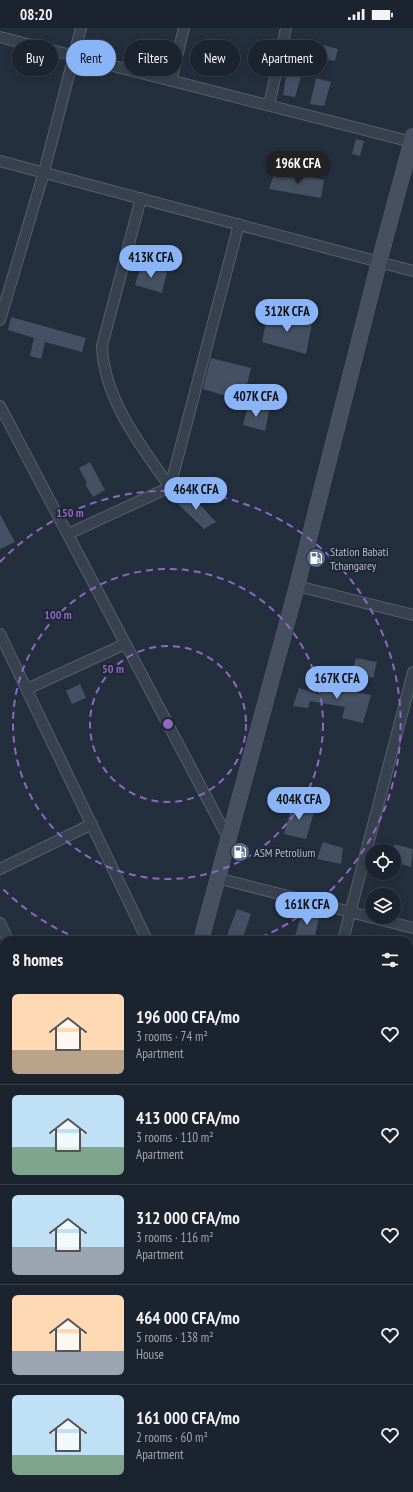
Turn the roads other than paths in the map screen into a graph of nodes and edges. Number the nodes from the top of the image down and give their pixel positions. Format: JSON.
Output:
{"nodes":[{"id":1,"x":81,"y":28,"type":"edge"},
{"id":2,"x":184,"y":28,"type":"edge"},
{"id":3,"x":286,"y":28,"type":"edge"},
{"id":4,"x":0,"y":37,"type":"edge"},
{"id":5,"x":78,"y":40,"type":"edge"},
{"id":6,"x":66,"y":54,"type":"edge"},
{"id":7,"x":116,"y":67,"type":"edge"},
{"id":8,"x":69,"y":76,"type":"edge"},
{"id":9,"x":171,"y":81,"type":"junction"},
{"id":10,"x":269,"y":105,"type":"junction"},
{"id":11,"x":412,"y":139,"type":"edge"},
{"id":12,"x":0,"y":161,"type":"edge"},
{"id":13,"x":44,"y":172,"type":"junction"},
{"id":14,"x":141,"y":198,"type":"junction"},
{"id":15,"x":239,"y":224,"type":"junction"},
{"id":16,"x":379,"y":262,"type":"junction"},
{"id":17,"x":413,"y":271,"type":"edge"},
{"id":18,"x":0,"y":320,"type":"edge"},
{"id":19,"x":0,"y":406,"type":"edge"},
{"id":20,"x":3,"y":419,"type":"edge"},
{"id":21,"x":170,"y":487,"type":"junction"},
{"id":22,"x":68,"y":534,"type":"junction"},
{"id":23,"x":297,"y":586,"type":"junction"},
{"id":24,"x":413,"y":615,"type":"edge"},
{"id":25,"x":0,"y":634,"type":"edge"},
{"id":26,"x":125,"y":644,"type":"junction"},
{"id":27,"x":413,"y":672,"type":"edge"},
{"id":28,"x":26,"y":689,"type":"junction"},
{"id":29,"x":92,"y":824,"type":"junction"},
{"id":30,"x":228,"y":838,"type":"junction"},
{"id":31,"x":0,"y":869,"type":"edge"},
{"id":32,"x":217,"y":878,"type":"junction"},
{"id":33,"x":350,"y":912,"type":"junction"},
{"id":34,"x":0,"y":923,"type":"edge"},
{"id":35,"x":413,"y":928,"type":"edge"},
{"id":36,"x":6,"y":936,"type":"edge"},
{"id":37,"x":145,"y":936,"type":"edge"},
{"id":38,"x":201,"y":936,"type":"edge"},
{"id":39,"x":344,"y":936,"type":"edge"}],
"edges":[{"from":1,"to":5,"type":"street"},
{"from":2,"to":9,"type":"street"},
{"from":3,"to":10,"type":"street"},
{"from":4,"to":6,"type":"street"},
{"from":7,"to":9,"type":"street"},
{"from":8,"to":13,"type":"street"},
{"from":9,"to":10,"type":"street"},
{"from":10,"to":11,"type":"street"},
{"from":11,"to":16,"type":"main road"},
{"from":12,"to":13,"type":"street"},
{"from":13,"to":14,"type":"street"},
{"from":13,"to":18,"type":"street"},
{"from":14,"to":15,"type":"street"},
{"from":14,"to":21,"type":"street"},
{"from":15,"to":16,"type":"street"},
{"from":15,"to":21,"type":"street"},
{"from":16,"to":17,"type":"street"},
{"from":16,"to":23,"type":"main road"},
{"from":19,"to":20,"type":"street"},
{"from":20,"to":22,"type":"street"},
{"from":21,"to":22,"type":"street"},
{"from":22,"to":26,"type":"street"},
{"from":23,"to":24,"type":"street"},
{"from":23,"to":30,"type":"main road"},
{"from":25,"to":28,"type":"street"},
{"from":26,"to":28,"type":"street"},
{"from":26,"to":30,"type":"street"},
{"from":27,"to":33,"type":"street"},
{"from":28,"to":29,"type":"street"},
{"from":29,"to":31,"type":"street"},
{"from":29,"to":37,"type":"street"},
{"from":30,"to":32,"type":"main road"},
{"from":32,"to":33,"type":"street"},
{"from":32,"to":38,"type":"main road"},
{"from":33,"to":35,"type":"street"},
{"from":33,"to":39,"type":"street"},
{"from":34,"to":36,"type":"street"}]}
